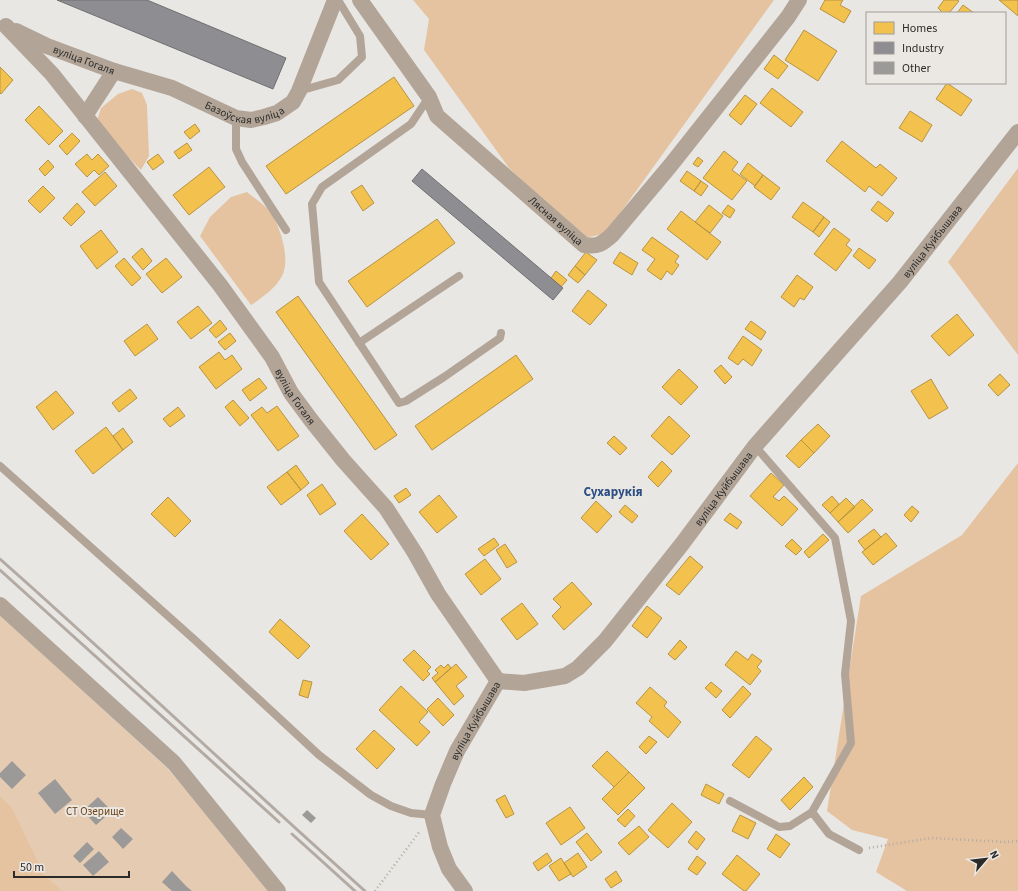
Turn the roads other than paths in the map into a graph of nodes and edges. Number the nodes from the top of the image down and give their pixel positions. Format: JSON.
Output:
{"nodes":[{"id":1,"x":335,"y":0,"type":"edge"},
{"id":2,"x":338,"y":0,"type":"edge"},
{"id":3,"x":360,"y":0,"type":"edge"},
{"id":4,"x":799,"y":0,"type":"edge"},
{"id":5,"x":3,"y":25,"type":"edge"},
{"id":6,"x":114,"y":70,"type":"junction"},
{"id":7,"x":299,"y":91,"type":"junction"},
{"id":8,"x":429,"y":97,"type":"junction"},
{"id":9,"x":85,"y":116,"type":"junction"},
{"id":10,"x":236,"y":118,"type":"junction"},
{"id":11,"x":1018,"y":132,"type":"edge"},
{"id":12,"x":286,"y":230,"type":"dead end"},
{"id":13,"x":459,"y":276,"type":"dead end"},
{"id":14,"x":501,"y":333,"type":"dead end"},
{"id":15,"x":359,"y":343,"type":"junction"},
{"id":16,"x":755,"y":446,"type":"junction"},
{"id":17,"x":0,"y":466,"type":"edge"},
{"id":18,"x":0,"y":605,"type":"edge"},
{"id":19,"x":498,"y":681,"type":"junction"},
{"id":20,"x":730,"y":801,"type":"dead end"},
{"id":21,"x":812,"y":812,"type":"junction"},
{"id":22,"x":432,"y":815,"type":"junction"},
{"id":23,"x":859,"y":850,"type":"road end"},
{"id":24,"x":278,"y":891,"type":"edge"},
{"id":25,"x":466,"y":891,"type":"edge"}],
"edges":[{"from":1,"to":7,"type":"street","name":"Базоўская вуліца"},
{"from":2,"to":7,"type":"lane"},
{"from":3,"to":8,"type":"street","name":"Лясная вуліца"},
{"from":4,"to":8,"type":"street","name":"Лясная вуліца"},
{"from":5,"to":6,"type":"street","name":"вуліца Гогаля"},
{"from":5,"to":9,"type":"street","name":"вуліца Гогаля"},
{"from":6,"to":9,"type":"street","name":"вуліца Гогаля"},
{"from":6,"to":10,"type":"street","name":"Базоўская вуліца"},
{"from":7,"to":10,"type":"street","name":"Базоўская вуліца"},
{"from":8,"to":15,"type":"lane"},
{"from":9,"to":19,"type":"street","name":"вуліца Гогаля"},
{"from":10,"to":12,"type":"lane"},
{"from":11,"to":16,"type":"street","name":"вуліца Куйбышава"},
{"from":13,"to":15,"type":"lane"},
{"from":14,"to":15,"type":"lane"},
{"from":16,"to":19,"type":"street","name":"вуліца Куйбышава"},
{"from":16,"to":21,"type":"lane"},
{"from":17,"to":22,"type":"lane"},
{"from":18,"to":24,"type":"street"},
{"from":19,"to":22,"type":"street","name":"вуліца Куйбышава"},
{"from":20,"to":21,"type":"lane"},
{"from":21,"to":23,"type":"lane"},
{"from":22,"to":25,"type":"street"}]}
